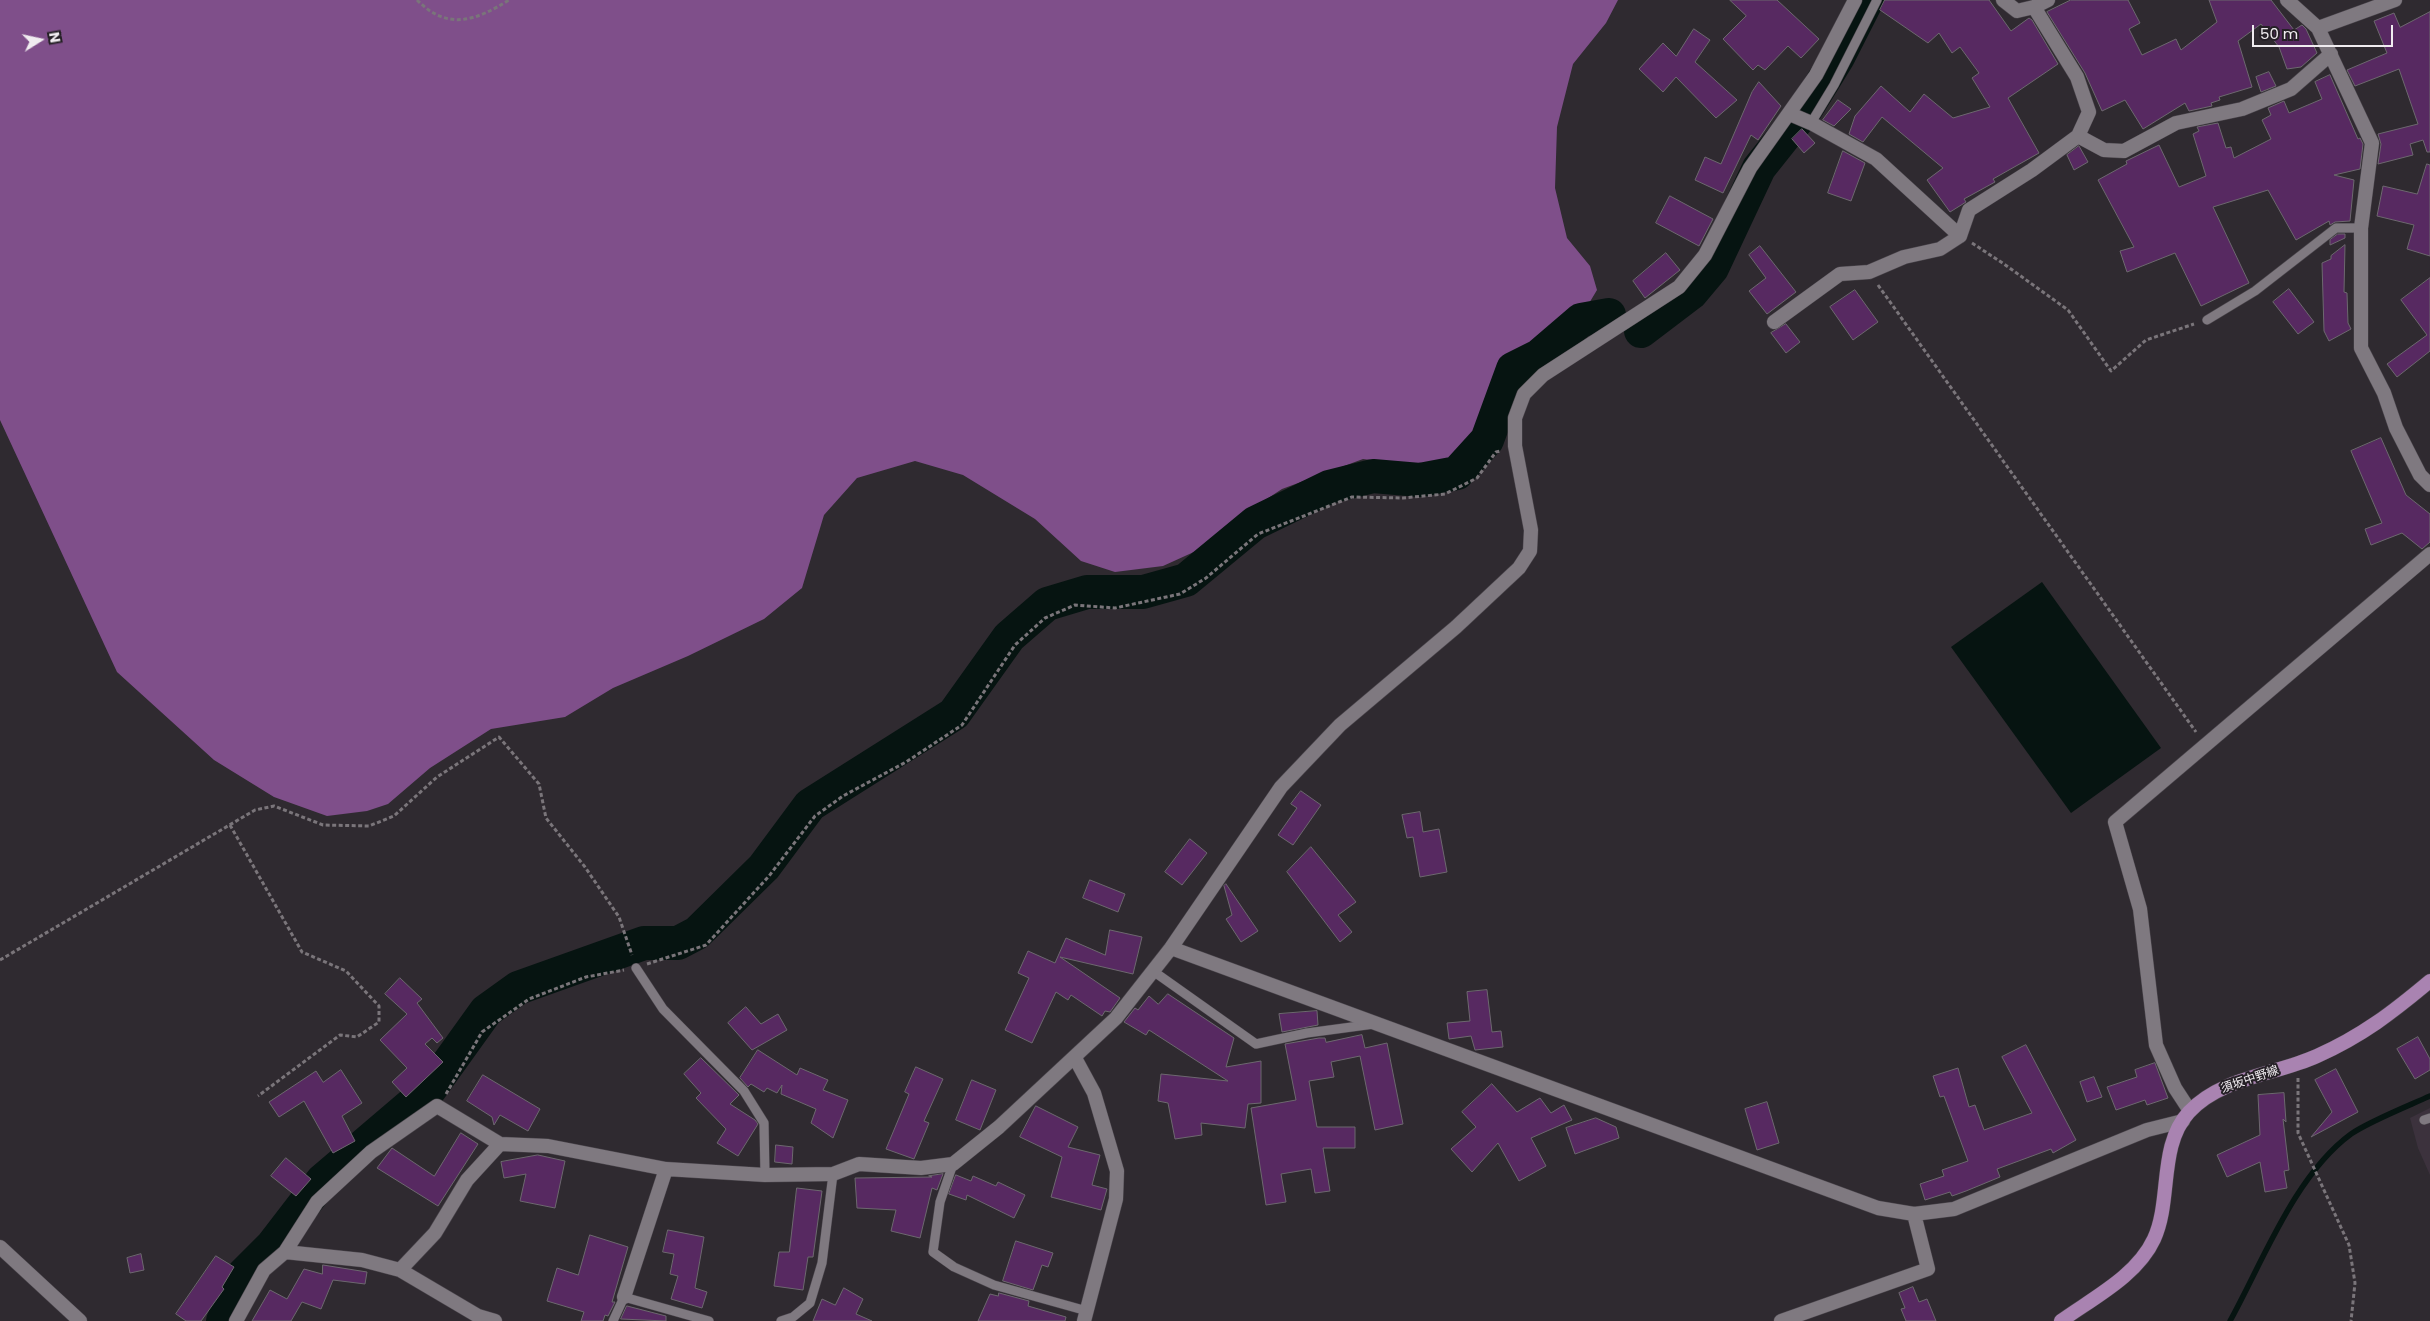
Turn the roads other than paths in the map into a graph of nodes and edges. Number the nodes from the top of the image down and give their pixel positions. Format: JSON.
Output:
{"nodes":[{"id":1,"x":1855,"y":0,"type":"edge"},
{"id":2,"x":1878,"y":0,"type":"edge"},
{"id":3,"x":2003,"y":0,"type":"edge"},
{"id":4,"x":2048,"y":0,"type":"edge"},
{"id":5,"x":2287,"y":0,"type":"edge"},
{"id":6,"x":2395,"y":0,"type":"edge"},
{"id":7,"x":2034,"y":7,"type":"junction"},
{"id":8,"x":2318,"y":28,"type":"junction"},
{"id":9,"x":2331,"y":54,"type":"junction"},
{"id":10,"x":1790,"y":114,"type":"junction"},
{"id":11,"x":1811,"y":123,"type":"junction"},
{"id":12,"x":2078,"y":136,"type":"junction"},
{"id":13,"x":2361,"y":228,"type":"junction"},
{"id":14,"x":1960,"y":236,"type":"junction"},
{"id":15,"x":2207,"y":320,"type":"road end"},
{"id":16,"x":1774,"y":322,"type":"dead end"},
{"id":17,"x":2430,"y":485,"type":"edge"},
{"id":18,"x":2430,"y":554,"type":"edge"},
{"id":19,"x":1171,"y":948,"type":"junction"},
{"id":20,"x":636,"y":968,"type":"road end"},
{"id":21,"x":1153,"y":971,"type":"junction"},
{"id":22,"x":2430,"y":981,"type":"edge"},
{"id":23,"x":1377,"y":1024,"type":"junction"},
{"id":24,"x":1075,"y":1058,"type":"junction"},
{"id":25,"x":2186,"y":1116,"type":"junction"},
{"id":26,"x":500,"y":1144,"type":"junction"},
{"id":27,"x":953,"y":1164,"type":"junction"},
{"id":28,"x":666,"y":1169,"type":"junction"},
{"id":29,"x":833,"y":1174,"type":"junction"},
{"id":30,"x":765,"y":1175,"type":"junction"},
{"id":31,"x":1914,"y":1214,"type":"junction"},
{"id":32,"x":0,"y":1247,"type":"edge"},
{"id":33,"x":285,"y":1252,"type":"junction"},
{"id":34,"x":400,"y":1270,"type":"junction"},
{"id":35,"x":624,"y":1297,"type":"junction"},
{"id":36,"x":1086,"y":1316,"type":"edge"},
{"id":37,"x":80,"y":1321,"type":"edge"},
{"id":38,"x":236,"y":1321,"type":"edge"},
{"id":39,"x":495,"y":1321,"type":"edge"},
{"id":40,"x":613,"y":1321,"type":"edge"},
{"id":41,"x":709,"y":1321,"type":"edge"},
{"id":42,"x":781,"y":1321,"type":"edge"},
{"id":43,"x":1781,"y":1321,"type":"edge"},
{"id":44,"x":2061,"y":1321,"type":"edge"}],
"edges":[{"from":1,"to":10,"type":"street"},
{"from":2,"to":11,"type":"lane"},
{"from":3,"to":7,"type":"street"},
{"from":4,"to":7,"type":"street"},
{"from":5,"to":8,"type":"street"},
{"from":6,"to":8,"type":"street"},
{"from":7,"to":12,"type":"street"},
{"from":8,"to":9,"type":"street"},
{"from":9,"to":12,"type":"street"},
{"from":9,"to":13,"type":"street"},
{"from":10,"to":11,"type":"street"},
{"from":10,"to":19,"type":"street"},
{"from":11,"to":14,"type":"street"},
{"from":12,"to":14,"type":"street"},
{"from":13,"to":15,"type":"lane"},
{"from":13,"to":17,"type":"street"},
{"from":14,"to":16,"type":"street"},
{"from":18,"to":25,"type":"street"},
{"from":19,"to":21,"type":"street"},
{"from":19,"to":23,"type":"street"},
{"from":20,"to":30,"type":"lane"},
{"from":21,"to":23,"type":"lane"},
{"from":21,"to":24,"type":"street"},
{"from":22,"to":25,"type":"main road","name":"須坂中野線"},
{"from":23,"to":31,"type":"street"},
{"from":24,"to":27,"type":"street"},
{"from":24,"to":36,"type":"street"},
{"from":25,"to":31,"type":"street"},
{"from":25,"to":44,"type":"main road"},
{"from":26,"to":28,"type":"street"},
{"from":26,"to":33,"type":"street"},
{"from":26,"to":34,"type":"street"},
{"from":27,"to":29,"type":"street"},
{"from":27,"to":36,"type":"lane"},
{"from":28,"to":30,"type":"street"},
{"from":28,"to":35,"type":"street"},
{"from":29,"to":30,"type":"street"},
{"from":29,"to":42,"type":"lane"},
{"from":31,"to":43,"type":"street"},
{"from":32,"to":37,"type":"street"},
{"from":33,"to":34,"type":"street"},
{"from":33,"to":38,"type":"street"},
{"from":34,"to":39,"type":"street"},
{"from":35,"to":40,"type":"lane"},
{"from":35,"to":41,"type":"lane"}]}
